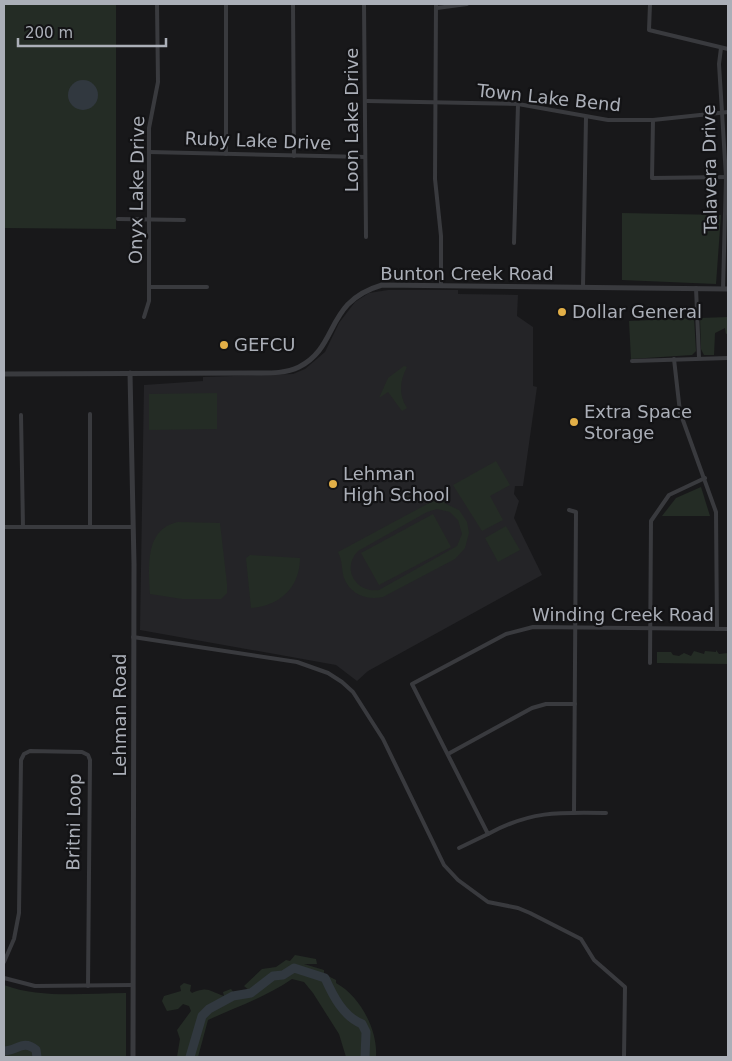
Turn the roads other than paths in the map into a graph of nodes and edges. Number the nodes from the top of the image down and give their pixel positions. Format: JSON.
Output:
{"nodes":[{"id":1,"x":158,"y":4,"type":"edge"},
{"id":2,"x":226,"y":4,"type":"edge"},
{"id":3,"x":293,"y":4,"type":"edge"},
{"id":4,"x":364,"y":4,"type":"edge"},
{"id":5,"x":467,"y":4,"type":"edge"},
{"id":6,"x":650,"y":4,"type":"edge"},
{"id":7,"x":437,"y":6,"type":"edge"},
{"id":8,"x":721,"y":48,"type":"junction"},
{"id":9,"x":728,"y":50,"type":"edge"},
{"id":10,"x":367,"y":101,"type":"junction"},
{"id":11,"x":436,"y":102,"type":"junction"},
{"id":12,"x":518,"y":104,"type":"junction"},
{"id":13,"x":726,"y":112,"type":"edge"},
{"id":14,"x":586,"y":117,"type":"junction"},
{"id":15,"x":654,"y":120,"type":"junction"},
{"id":16,"x":149,"y":152,"type":"junction"},
{"id":17,"x":226,"y":154,"type":"junction"},
{"id":18,"x":294,"y":156,"type":"junction"},
{"id":19,"x":365,"y":157,"type":"junction"},
{"id":20,"x":727,"y":177,"type":"edge"},
{"id":21,"x":118,"y":219,"type":"dead end"},
{"id":22,"x":149,"y":219,"type":"junction"},
{"id":23,"x":184,"y":220,"type":"dead end"},
{"id":24,"x":366,"y":237,"type":"dead end"},
{"id":25,"x":514,"y":243,"type":"dead end"},
{"id":26,"x":441,"y":286,"type":"junction"},
{"id":27,"x":149,"y":287,"type":"junction"},
{"id":28,"x":207,"y":287,"type":"dead end"},
{"id":29,"x":584,"y":287,"type":"junction"},
{"id":30,"x":696,"y":288,"type":"junction"},
{"id":31,"x":726,"y":289,"type":"edge"},
{"id":32,"x":144,"y":317,"type":"dead end"},
{"id":33,"x":699,"y":358,"type":"junction"},
{"id":34,"x":728,"y":358,"type":"edge"},
{"id":35,"x":674,"y":359,"type":"junction"},
{"id":36,"x":632,"y":361,"type":"dead end"},
{"id":37,"x":130,"y":373,"type":"junction"},
{"id":38,"x":4,"y":374,"type":"edge"},
{"id":39,"x":90,"y":414,"type":"dead end"},
{"id":40,"x":21,"y":415,"type":"dead end"},
{"id":41,"x":705,"y":478,"type":"junction"},
{"id":42,"x":568,"y":510,"type":"dead end"},
{"id":43,"x":90,"y":526,"type":"junction"},
{"id":44,"x":4,"y":527,"type":"edge"},
{"id":45,"x":23,"y":527,"type":"junction"},
{"id":46,"x":133,"y":527,"type":"junction"},
{"id":47,"x":576,"y":627,"type":"junction"},
{"id":48,"x":649,"y":628,"type":"junction"},
{"id":49,"x":717,"y":628,"type":"junction"},
{"id":50,"x":728,"y":629,"type":"edge"},
{"id":51,"x":133,"y":638,"type":"junction"},
{"id":52,"x":650,"y":663,"type":"dead end"},
{"id":53,"x":575,"y":704,"type":"junction"},
{"id":54,"x":448,"y":754,"type":"junction"},
{"id":55,"x":574,"y":813,"type":"junction"},
{"id":56,"x":606,"y":813,"type":"dead end"},
{"id":57,"x":488,"y":834,"type":"junction"},
{"id":58,"x":459,"y":848,"type":"dead end"},
{"id":59,"x":4,"y":962,"type":"edge"},
{"id":60,"x":4,"y":978,"type":"edge"},
{"id":61,"x":133,"y":985,"type":"junction"},
{"id":62,"x":88,"y":986,"type":"junction"},
{"id":63,"x":133,"y":1057,"type":"edge"},
{"id":64,"x":624,"y":1057,"type":"edge"}],
"edges":[{"from":1,"to":16,"type":"street","name":"Onyx Lake Drive"},
{"from":2,"to":17,"type":"street"},
{"from":3,"to":18,"type":"street"},
{"from":4,"to":10,"type":"street","name":"Loon Lake Drive"},
{"from":5,"to":7,"type":"street"},
{"from":6,"to":8,"type":"street"},
{"from":7,"to":11,"type":"street"},
{"from":8,"to":9,"type":"street"},
{"from":8,"to":13,"type":"street","name":"Talavera Drive"},
{"from":10,"to":11,"type":"street","name":"Town Lake Bend"},
{"from":10,"to":19,"type":"street","name":"Loon Lake Drive"},
{"from":11,"to":12,"type":"street","name":"Town Lake Bend"},
{"from":11,"to":26,"type":"street"},
{"from":12,"to":14,"type":"street","name":"Town Lake Bend"},
{"from":12,"to":25,"type":"street"},
{"from":13,"to":15,"type":"street","name":"Town Lake Bend"},
{"from":13,"to":20,"type":"street","name":"Talavera Drive"},
{"from":14,"to":15,"type":"street","name":"Town Lake Bend"},
{"from":14,"to":29,"type":"street"},
{"from":15,"to":20,"type":"street"},
{"from":16,"to":17,"type":"street","name":"Ruby Lake Drive"},
{"from":16,"to":22,"type":"street","name":"Onyx Lake Drive"},
{"from":17,"to":18,"type":"street","name":"Ruby Lake Drive"},
{"from":18,"to":19,"type":"street","name":"Ruby Lake Drive"},
{"from":19,"to":24,"type":"street","name":"Loon Lake Drive"},
{"from":20,"to":31,"type":"street","name":"Talavera Drive"},
{"from":21,"to":22,"type":"street"},
{"from":22,"to":23,"type":"street"},
{"from":22,"to":27,"type":"street","name":"Onyx Lake Drive"},
{"from":26,"to":29,"type":"street","name":"Bunton Creek Road"},
{"from":26,"to":37,"type":"street","name":"Bunton Creek Road"},
{"from":27,"to":28,"type":"street"},
{"from":27,"to":32,"type":"street","name":"Onyx Lake Drive"},
{"from":29,"to":30,"type":"street","name":"Bunton Creek Road"},
{"from":30,"to":31,"type":"street","name":"Bunton Creek Road"},
{"from":30,"to":33,"type":"street"},
{"from":33,"to":34,"type":"street"},
{"from":33,"to":35,"type":"street"},
{"from":35,"to":36,"type":"street"},
{"from":35,"to":41,"type":"street"},
{"from":37,"to":38,"type":"street","name":"Bunton Creek Road"},
{"from":37,"to":46,"type":"street","name":"Lehman Road"},
{"from":39,"to":43,"type":"street"},
{"from":40,"to":45,"type":"street"},
{"from":41,"to":48,"type":"street"},
{"from":41,"to":49,"type":"street"},
{"from":42,"to":47,"type":"street"},
{"from":43,"to":45,"type":"street"},
{"from":43,"to":46,"type":"street"},
{"from":44,"to":45,"type":"street"},
{"from":46,"to":51,"type":"street","name":"Lehman Road"},
{"from":47,"to":48,"type":"street","name":"Winding Creek Road"},
{"from":47,"to":53,"type":"street"},
{"from":47,"to":54,"type":"street","name":"Winding Creek Road"},
{"from":48,"to":49,"type":"street","name":"Winding Creek Road"},
{"from":48,"to":52,"type":"street"},
{"from":49,"to":50,"type":"street","name":"Winding Creek Road"},
{"from":51,"to":61,"type":"street","name":"Lehman Road"},
{"from":51,"to":64,"type":"street"},
{"from":53,"to":54,"type":"street"},
{"from":53,"to":55,"type":"street"},
{"from":54,"to":57,"type":"street"},
{"from":55,"to":56,"type":"street"},
{"from":55,"to":57,"type":"street"},
{"from":57,"to":58,"type":"street"},
{"from":59,"to":62,"type":"street","name":"Britni Loop"},
{"from":60,"to":62,"type":"street"},
{"from":61,"to":62,"type":"street"},
{"from":61,"to":63,"type":"street","name":"Lehman Road"}]}
